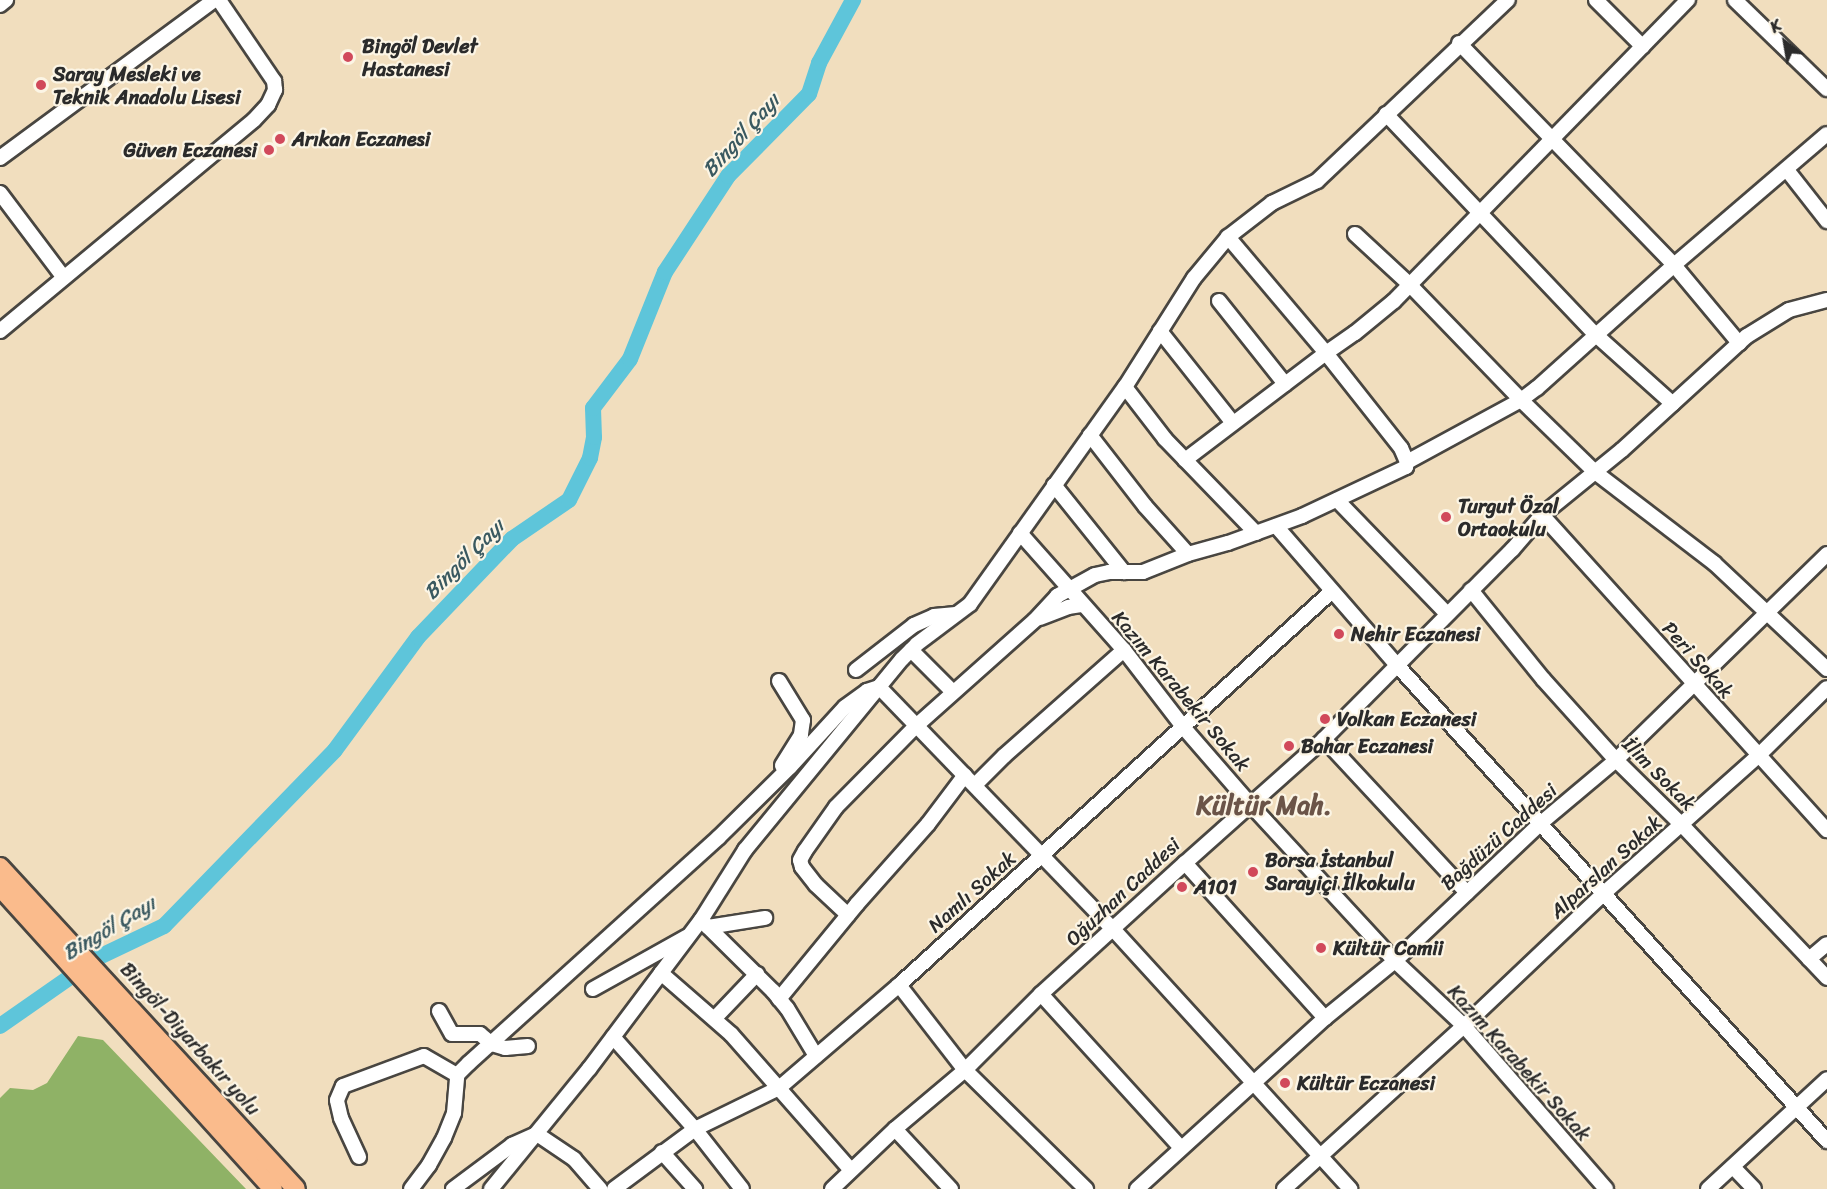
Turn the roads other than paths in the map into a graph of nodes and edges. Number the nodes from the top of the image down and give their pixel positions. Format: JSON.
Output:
{"nodes":[{"id":1,"x":6,"y":0,"type":"edge"},
{"id":2,"x":214,"y":0,"type":"edge"},
{"id":3,"x":219,"y":0,"type":"edge"},
{"id":4,"x":1508,"y":0,"type":"edge"},
{"id":5,"x":1596,"y":0,"type":"edge"},
{"id":6,"x":1688,"y":0,"type":"edge"},
{"id":7,"x":1735,"y":0,"type":"edge"},
{"id":8,"x":0,"y":5,"type":"edge"},
{"id":9,"x":1459,"y":44,"type":"junction"},
{"id":10,"x":1642,"y":47,"type":"junction"},
{"id":11,"x":1827,"y":89,"type":"edge"},
{"id":12,"x":1386,"y":114,"type":"junction"},
{"id":13,"x":1827,"y":134,"type":"edge"},
{"id":14,"x":1552,"y":139,"type":"junction"},
{"id":15,"x":0,"y":158,"type":"edge"},
{"id":16,"x":1787,"y":170,"type":"junction"},
{"id":17,"x":0,"y":193,"type":"edge"},
{"id":18,"x":1481,"y":212,"type":"junction"},
{"id":19,"x":1827,"y":221,"type":"edge"},
{"id":20,"x":1355,"y":234,"type":"dead end"},
{"id":21,"x":1228,"y":237,"type":"junction"},
{"id":22,"x":1674,"y":265,"type":"junction"},
{"id":23,"x":64,"y":278,"type":"junction"},
{"id":24,"x":1410,"y":285,"type":"junction"},
{"id":25,"x":1827,"y":300,"type":"edge"},
{"id":26,"x":1219,"y":301,"type":"dead end"},
{"id":27,"x":0,"y":331,"type":"edge"},
{"id":28,"x":1160,"y":332,"type":"junction"},
{"id":29,"x":1596,"y":335,"type":"junction"},
{"id":30,"x":1739,"y":343,"type":"junction"},
{"id":31,"x":1326,"y":353,"type":"junction"},
{"id":32,"x":1285,"y":384,"type":"junction"},
{"id":33,"x":1125,"y":387,"type":"junction"},
{"id":34,"x":1521,"y":400,"type":"junction"},
{"id":35,"x":1673,"y":404,"type":"junction"},
{"id":36,"x":1233,"y":423,"type":"junction"},
{"id":37,"x":1090,"y":435,"type":"junction"},
{"id":38,"x":1185,"y":460,"type":"junction"},
{"id":39,"x":1407,"y":462,"type":"junction"},
{"id":40,"x":1595,"y":472,"type":"junction"},
{"id":41,"x":1054,"y":484,"type":"junction"},
{"id":42,"x":1337,"y":500,"type":"junction"},
{"id":43,"x":1542,"y":514,"type":"junction"},
{"id":44,"x":1276,"y":526,"type":"junction"},
{"id":45,"x":1020,"y":533,"type":"junction"},
{"id":46,"x":1256,"y":533,"type":"junction"},
{"id":47,"x":1188,"y":554,"type":"junction"},
{"id":48,"x":1827,"y":554,"type":"edge"},
{"id":49,"x":1124,"y":572,"type":"junction"},
{"id":50,"x":1068,"y":588,"type":"junction"},
{"id":51,"x":1471,"y":590,"type":"junction"},
{"id":52,"x":1332,"y":591,"type":"junction"},
{"id":53,"x":1083,"y":605,"type":"junction"},
{"id":54,"x":1769,"y":613,"type":"junction"},
{"id":55,"x":960,"y":614,"type":"junction"},
{"id":56,"x":1447,"y":614,"type":"junction"},
{"id":57,"x":1035,"y":620,"type":"junction"},
{"id":58,"x":911,"y":650,"type":"junction"},
{"id":59,"x":1124,"y":650,"type":"junction"},
{"id":60,"x":1396,"y":664,"type":"junction"},
{"id":61,"x":1827,"y":669,"type":"edge"},
{"id":62,"x":856,"y":670,"type":"dead end"},
{"id":63,"x":779,"y":681,"type":"dead end"},
{"id":64,"x":1692,"y":682,"type":"junction"},
{"id":65,"x":879,"y":687,"type":"junction"},
{"id":66,"x":1827,"y":688,"type":"edge"},
{"id":67,"x":953,"y":692,"type":"junction"},
{"id":68,"x":916,"y":726,"type":"junction"},
{"id":69,"x":1184,"y":728,"type":"junction"},
{"id":70,"x":1324,"y":739,"type":"junction"},
{"id":71,"x":1759,"y":755,"type":"junction"},
{"id":72,"x":1616,"y":760,"type":"junction"},
{"id":73,"x":970,"y":780,"type":"junction"},
{"id":74,"x":761,"y":794,"type":"junction"},
{"id":75,"x":1250,"y":804,"type":"junction"},
{"id":76,"x":1541,"y":823,"type":"junction"},
{"id":77,"x":1682,"y":825,"type":"junction"},
{"id":78,"x":1827,"y":830,"type":"edge"},
{"id":79,"x":1043,"y":855,"type":"junction"},
{"id":80,"x":1185,"y":863,"type":"junction"},
{"id":81,"x":0,"y":867,"type":"edge"},
{"id":82,"x":0,"y":887,"type":"edge"},
{"id":83,"x":1467,"y":893,"type":"junction"},
{"id":84,"x":1603,"y":894,"type":"junction"},
{"id":85,"x":848,"y":915,"type":"junction"},
{"id":86,"x":765,"y":918,"type":"dead end"},
{"id":87,"x":704,"y":924,"type":"junction"},
{"id":88,"x":1113,"y":929,"type":"junction"},
{"id":89,"x":690,"y":935,"type":"junction"},
{"id":90,"x":62,"y":944,"type":"junction"},
{"id":91,"x":1827,"y":944,"type":"edge"},
{"id":92,"x":1809,"y":959,"type":"junction"},
{"id":93,"x":1395,"y":961,"type":"junction"},
{"id":94,"x":661,"y":973,"type":"junction"},
{"id":95,"x":757,"y":974,"type":"junction"},
{"id":96,"x":1827,"y":978,"type":"edge"},
{"id":97,"x":899,"y":985,"type":"junction"},
{"id":98,"x":593,"y":989,"type":"dead end"},
{"id":99,"x":1041,"y":994,"type":"junction"},
{"id":100,"x":779,"y":999,"type":"junction"},
{"id":101,"x":440,"y":1011,"type":"dead end"},
{"id":102,"x":715,"y":1018,"type":"junction"},
{"id":103,"x":1325,"y":1018,"type":"junction"},
{"id":104,"x":1464,"y":1026,"type":"junction"},
{"id":105,"x":613,"y":1037,"type":"junction"},
{"id":106,"x":492,"y":1044,"type":"junction"},
{"id":107,"x":528,"y":1046,"type":"dead end"},
{"id":108,"x":816,"y":1056,"type":"junction"},
{"id":109,"x":964,"y":1070,"type":"junction"},
{"id":110,"x":458,"y":1075,"type":"junction"},
{"id":111,"x":1827,"y":1079,"type":"edge"},
{"id":112,"x":1253,"y":1083,"type":"junction"},
{"id":113,"x":779,"y":1088,"type":"junction"},
{"id":114,"x":1797,"y":1107,"type":"junction"},
{"id":115,"x":695,"y":1129,"type":"junction"},
{"id":116,"x":895,"y":1129,"type":"junction"},
{"id":117,"x":537,"y":1134,"type":"junction"},
{"id":118,"x":1827,"y":1141,"type":"edge"},
{"id":119,"x":1181,"y":1148,"type":"junction"},
{"id":120,"x":662,"y":1152,"type":"junction"},
{"id":121,"x":1320,"y":1156,"type":"junction"},
{"id":122,"x":359,"y":1157,"type":"dead end"},
{"id":123,"x":259,"y":1161,"type":"junction"},
{"id":124,"x":1733,"y":1167,"type":"junction"},
{"id":125,"x":851,"y":1170,"type":"junction"},
{"id":126,"x":496,"y":1188,"type":"edge"},
{"id":127,"x":273,"y":1189,"type":"edge"},
{"id":128,"x":296,"y":1189,"type":"edge"},
{"id":129,"x":411,"y":1189,"type":"edge"},
{"id":130,"x":453,"y":1189,"type":"edge"},
{"id":131,"x":600,"y":1189,"type":"edge"},
{"id":132,"x":614,"y":1189,"type":"edge"},
{"id":133,"x":695,"y":1189,"type":"edge"},
{"id":134,"x":742,"y":1189,"type":"edge"},
{"id":135,"x":832,"y":1189,"type":"edge"},
{"id":136,"x":951,"y":1189,"type":"edge"},
{"id":137,"x":1086,"y":1189,"type":"edge"},
{"id":138,"x":1137,"y":1189,"type":"edge"},
{"id":139,"x":1284,"y":1189,"type":"edge"},
{"id":140,"x":1350,"y":1189,"type":"edge"},
{"id":141,"x":1606,"y":1189,"type":"edge"},
{"id":142,"x":1708,"y":1189,"type":"edge"},
{"id":143,"x":1754,"y":1189,"type":"edge"}],
"edges":[{"from":1,"to":8,"type":"street"},
{"from":2,"to":15,"type":"street"},
{"from":3,"to":23,"type":"street"},
{"from":4,"to":9,"type":"street"},
{"from":5,"to":10,"type":"street"},
{"from":6,"to":10,"type":"street"},
{"from":7,"to":11,"type":"street"},
{"from":9,"to":12,"type":"street"},
{"from":9,"to":14,"type":"street"},
{"from":10,"to":14,"type":"street"},
{"from":12,"to":18,"type":"street"},
{"from":12,"to":21,"type":"street"},
{"from":13,"to":16,"type":"street"},
{"from":14,"to":18,"type":"street"},
{"from":14,"to":22,"type":"street"},
{"from":16,"to":19,"type":"street"},
{"from":16,"to":22,"type":"street"},
{"from":17,"to":23,"type":"street"},
{"from":18,"to":24,"type":"street"},
{"from":18,"to":29,"type":"street"},
{"from":20,"to":24,"type":"street"},
{"from":21,"to":28,"type":"street"},
{"from":21,"to":31,"type":"street"},
{"from":22,"to":29,"type":"street"},
{"from":22,"to":30,"type":"street"},
{"from":23,"to":27,"type":"street"},
{"from":24,"to":31,"type":"street"},
{"from":24,"to":34,"type":"street"},
{"from":25,"to":30,"type":"street","name":"Oğuzhan Caddesi"},
{"from":26,"to":32,"type":"street"},
{"from":28,"to":33,"type":"street"},
{"from":28,"to":36,"type":"street"},
{"from":29,"to":34,"type":"street"},
{"from":29,"to":35,"type":"street"},
{"from":30,"to":35,"type":"street","name":"Oğuzhan Caddesi"},
{"from":31,"to":32,"type":"street"},
{"from":31,"to":39,"type":"street"},
{"from":32,"to":36,"type":"street"},
{"from":33,"to":37,"type":"street"},
{"from":33,"to":38,"type":"street"},
{"from":34,"to":39,"type":"street"},
{"from":34,"to":40,"type":"street"},
{"from":35,"to":40,"type":"street","name":"Oğuzhan Caddesi"},
{"from":36,"to":38,"type":"street"},
{"from":37,"to":41,"type":"street"},
{"from":37,"to":47,"type":"street"},
{"from":38,"to":46,"type":"street"},
{"from":39,"to":42,"type":"street"},
{"from":40,"to":43,"type":"street","name":"Oğuzhan Caddesi"},
{"from":40,"to":54,"type":"street"},
{"from":41,"to":45,"type":"street"},
{"from":41,"to":49,"type":"street"},
{"from":42,"to":44,"type":"street"},
{"from":42,"to":56,"type":"street"},
{"from":43,"to":51,"type":"street","name":"Oğuzhan Caddesi"},
{"from":43,"to":64,"type":"street","name":"Peri Sokak"},
{"from":44,"to":46,"type":"street"},
{"from":44,"to":52,"type":"street"},
{"from":45,"to":50,"type":"street","name":"Kazım Karabekir Sokak"},
{"from":45,"to":55,"type":"street"},
{"from":46,"to":47,"type":"street"},
{"from":47,"to":49,"type":"street"},
{"from":48,"to":54,"type":"street","name":"Bağdüzü Caddesi"},
{"from":49,"to":50,"type":"street"},
{"from":50,"to":53,"type":"street","name":"Kazım Karabekir Sokak"},
{"from":50,"to":57,"type":"street"},
{"from":51,"to":56,"type":"street","name":"Oğuzhan Caddesi"},
{"from":51,"to":72,"type":"street","name":"İlim Sokak"},
{"from":52,"to":60,"type":"street"},
{"from":52,"to":69,"type":"street","name":"Namlı Sokak"},
{"from":53,"to":57,"type":"street"},
{"from":53,"to":59,"type":"street","name":"Kazım Karabekir Sokak"},
{"from":54,"to":61,"type":"street"},
{"from":54,"to":64,"type":"street","name":"Bağdüzü Caddesi"},
{"from":55,"to":58,"type":"street"},
{"from":55,"to":62,"type":"street"},
{"from":56,"to":60,"type":"street","name":"Oğuzhan Caddesi"},
{"from":57,"to":67,"type":"street"},
{"from":58,"to":65,"type":"street"},
{"from":58,"to":67,"type":"street"},
{"from":59,"to":69,"type":"street","name":"Kazım Karabekir Sokak"},
{"from":59,"to":73,"type":"street"},
{"from":60,"to":70,"type":"street","name":"Oğuzhan Caddesi"},
{"from":60,"to":76,"type":"street"},
{"from":63,"to":74,"type":"street"},
{"from":64,"to":71,"type":"street","name":"Peri Sokak"},
{"from":64,"to":72,"type":"street","name":"Bağdüzü Caddesi"},
{"from":65,"to":68,"type":"street"},
{"from":65,"to":74,"type":"street"},
{"from":65,"to":87,"type":"street"},
{"from":66,"to":71,"type":"street","name":"Alparslan Sokak"},
{"from":67,"to":68,"type":"street"},
{"from":68,"to":73,"type":"street"},
{"from":68,"to":85,"type":"street"},
{"from":69,"to":75,"type":"street","name":"Kazım Karabekir Sokak"},
{"from":69,"to":79,"type":"street","name":"Namlı Sokak"},
{"from":70,"to":75,"type":"street","name":"Oğuzhan Caddesi"},
{"from":70,"to":83,"type":"street"},
{"from":71,"to":77,"type":"street","name":"Alparslan Sokak"},
{"from":71,"to":78,"type":"street","name":"Peri Sokak"},
{"from":72,"to":76,"type":"street","name":"Bağdüzü Caddesi"},
{"from":72,"to":77,"type":"street","name":"İlim Sokak"},
{"from":73,"to":79,"type":"street"},
{"from":73,"to":85,"type":"street"},
{"from":74,"to":106,"type":"street"},
{"from":75,"to":80,"type":"street","name":"Oğuzhan Caddesi"},
{"from":75,"to":93,"type":"street","name":"Kazım Karabekir Sokak"},
{"from":76,"to":83,"type":"street","name":"Bağdüzü Caddesi"},
{"from":76,"to":84,"type":"street"},
{"from":77,"to":84,"type":"street","name":"Alparslan Sokak"},
{"from":77,"to":92,"type":"street","name":"İlim Sokak"},
{"from":79,"to":88,"type":"street"},
{"from":79,"to":97,"type":"street","name":"Namlı Sokak"},
{"from":80,"to":88,"type":"street","name":"Oğuzhan Caddesi"},
{"from":80,"to":103,"type":"street"},
{"from":81,"to":90,"type":"main road","name":"Bingöl-Diyarbakır yolu"},
{"from":82,"to":90,"type":"main road","name":"Bingöl-Diyarbakır yolu"},
{"from":83,"to":93,"type":"street","name":"Bağdüzü Caddesi"},
{"from":84,"to":104,"type":"street","name":"Alparslan Sokak"},
{"from":84,"to":114,"type":"street"},
{"from":85,"to":100,"type":"street"},
{"from":86,"to":87,"type":"street"},
{"from":87,"to":89,"type":"street"},
{"from":87,"to":95,"type":"street"},
{"from":88,"to":99,"type":"street","name":"Oğuzhan Caddesi"},
{"from":88,"to":112,"type":"street"},
{"from":89,"to":94,"type":"street"},
{"from":89,"to":98,"type":"street"},
{"from":90,"to":123,"type":"main road","name":"Bingöl-Diyarbakır yolu"},
{"from":91,"to":92,"type":"street"},
{"from":92,"to":96,"type":"street","name":"İlim Sokak"},
{"from":93,"to":103,"type":"street","name":"Bağdüzü Caddesi"},
{"from":93,"to":104,"type":"street","name":"Kazım Karabekir Sokak"},
{"from":94,"to":102,"type":"street"},
{"from":94,"to":105,"type":"street"},
{"from":95,"to":100,"type":"street"},
{"from":95,"to":102,"type":"street"},
{"from":97,"to":108,"type":"street","name":"Namlı Sokak"},
{"from":97,"to":109,"type":"street"},
{"from":99,"to":109,"type":"street","name":"Oğuzhan Caddesi"},
{"from":99,"to":119,"type":"street"},
{"from":100,"to":108,"type":"street"},
{"from":101,"to":106,"type":"street"},
{"from":102,"to":113,"type":"street"},
{"from":103,"to":112,"type":"street","name":"Bağdüzü Caddesi"},
{"from":104,"to":121,"type":"street","name":"Alparslan Sokak"},
{"from":104,"to":141,"type":"street","name":"Kazım Karabekir Sokak"},
{"from":105,"to":115,"type":"street"},
{"from":105,"to":117,"type":"street"},
{"from":106,"to":107,"type":"street"},
{"from":106,"to":110,"type":"street"},
{"from":108,"to":113,"type":"street","name":"Namlı Sokak"},
{"from":109,"to":116,"type":"street","name":"Oğuzhan Caddesi"},
{"from":109,"to":137,"type":"street"},
{"from":110,"to":122,"type":"street"},
{"from":110,"to":129,"type":"street"},
{"from":111,"to":114,"type":"street"},
{"from":112,"to":119,"type":"street","name":"Bağdüzü Caddesi"},
{"from":112,"to":121,"type":"street"},
{"from":113,"to":115,"type":"street","name":"Namlı Sokak"},
{"from":113,"to":125,"type":"street"},
{"from":114,"to":118,"type":"street"},
{"from":114,"to":124,"type":"street"},
{"from":115,"to":120,"type":"street","name":"Namlı Sokak"},
{"from":115,"to":134,"type":"street"},
{"from":116,"to":125,"type":"street","name":"Oğuzhan Caddesi"},
{"from":116,"to":136,"type":"street"},
{"from":117,"to":126,"type":"street"},
{"from":117,"to":130,"type":"street"},
{"from":117,"to":131,"type":"street"},
{"from":119,"to":138,"type":"street","name":"Bağdüzü Caddesi"},
{"from":120,"to":132,"type":"street","name":"Namlı Sokak"},
{"from":120,"to":133,"type":"street"},
{"from":121,"to":139,"type":"street","name":"Alparslan Sokak"},
{"from":121,"to":140,"type":"street"},
{"from":123,"to":127,"type":"main road","name":"Bingöl-Diyarbakır yolu"},
{"from":123,"to":128,"type":"main road","name":"Bingöl-Diyarbakır yolu"},
{"from":124,"to":142,"type":"street"},
{"from":124,"to":143,"type":"street"},
{"from":125,"to":135,"type":"street","name":"Oğuzhan Caddesi"}]}
